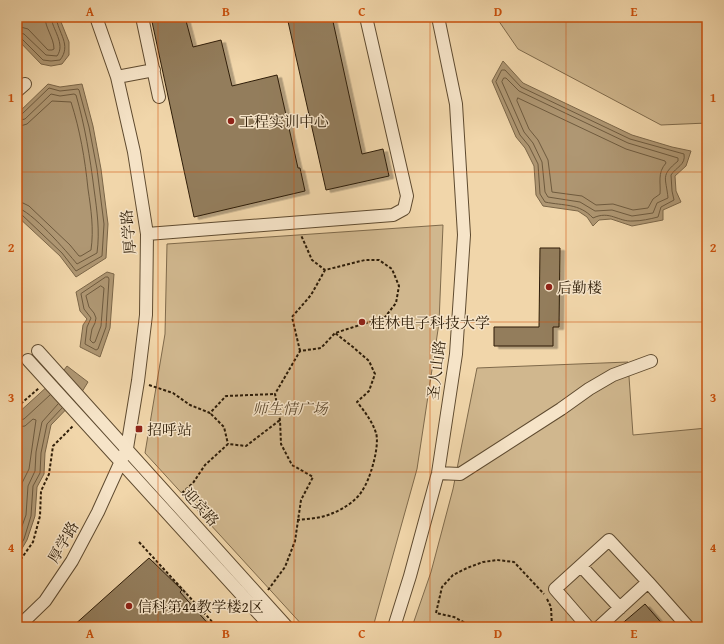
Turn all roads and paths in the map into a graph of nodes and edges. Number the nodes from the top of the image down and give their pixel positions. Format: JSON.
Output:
{"nodes":[{"id":1,"x":96,"y":17,"type":"edge"},
{"id":2,"x":142,"y":17,"type":"edge"},
{"id":3,"x":366,"y":17,"type":"edge"},
{"id":4,"x":438,"y":17,"type":"edge"},
{"id":5,"x":154,"y":70,"type":"junction"},
{"id":6,"x":117,"y":77,"type":"junction"},
{"id":7,"x":159,"y":97,"type":"dead end"},
{"id":8,"x":147,"y":234,"type":"junction"},
{"id":9,"x":301,"y":236,"type":"dead end"},
{"id":10,"x":325,"y":270,"type":"junction"},
{"id":11,"x":335,"y":333,"type":"junction"},
{"id":12,"x":38,"y":351,"type":"dead end"},
{"id":13,"x":300,"y":351,"type":"junction"},
{"id":14,"x":28,"y":360,"type":"dead end"},
{"id":15,"x":651,"y":361,"type":"dead end"},
{"id":16,"x":48,"y":381,"type":"junction"},
{"id":17,"x":138,"y":381,"type":"junction"},
{"id":18,"x":275,"y":394,"type":"junction"},
{"id":19,"x":17,"y":407,"type":"edge"},
{"id":20,"x":210,"y":414,"type":"junction"},
{"id":21,"x":81,"y":418,"type":"junction"},
{"id":22,"x":280,"y":420,"type":"junction"},
{"id":23,"x":228,"y":444,"type":"junction"},
{"id":24,"x":127,"y":448,"type":"junction"},
{"id":25,"x":121,"y":463,"type":"junction"},
{"id":26,"x":438,"y":473,"type":"junction"},
{"id":27,"x":173,"y":501,"type":"junction"},
{"id":28,"x":297,"y":520,"type":"junction"},
{"id":29,"x":139,"y":542,"type":"dead end"},
{"id":30,"x":17,"y":563,"type":"edge"},
{"id":31,"x":581,"y":566,"type":"junction"},
{"id":32,"x":648,"y":582,"type":"junction"},
{"id":33,"x":262,"y":599,"type":"junction"},
{"id":34,"x":620,"y":608,"type":"junction"},
{"id":35,"x":18,"y":627,"type":"edge"},
{"id":36,"x":217,"y":627,"type":"edge"},
{"id":37,"x":271,"y":627,"type":"edge"},
{"id":38,"x":287,"y":627,"type":"edge"},
{"id":39,"x":394,"y":627,"type":"edge"},
{"id":40,"x":473,"y":627,"type":"edge"},
{"id":41,"x":552,"y":627,"type":"edge"},
{"id":42,"x":588,"y":627,"type":"edge"},
{"id":43,"x":599,"y":627,"type":"edge"},
{"id":44,"x":688,"y":627,"type":"edge"}],
"edges":[{"from":1,"to":6,"type":"street","name":"厚学路"},
{"from":2,"to":5,"type":"street"},
{"from":3,"to":8,"type":"street"},
{"from":4,"to":26,"type":"street","name":"圣人山路"},
{"from":5,"to":6,"type":"street"},
{"from":5,"to":7,"type":"street"},
{"from":6,"to":8,"type":"street","name":"厚学路"},
{"from":8,"to":17,"type":"street","name":"厚学路"},
{"from":9,"to":10,"type":"path"},
{"from":10,"to":11,"type":"path"},
{"from":10,"to":13,"type":"path"},
{"from":11,"to":13,"type":"path"},
{"from":11,"to":28,"type":"path"},
{"from":12,"to":24,"type":"street","name":"迎宾路"},
{"from":13,"to":18,"type":"path"},
{"from":14,"to":16,"type":"street","name":"迎宾路"},
{"from":15,"to":26,"type":"street"},
{"from":16,"to":19,"type":"path"},
{"from":16,"to":21,"type":"street","name":"迎宾路"},
{"from":17,"to":20,"type":"path"},
{"from":17,"to":24,"type":"street","name":"厚学路"},
{"from":18,"to":20,"type":"path"},
{"from":18,"to":22,"type":"path"},
{"from":20,"to":23,"type":"path"},
{"from":21,"to":25,"type":"street","name":"迎宾路"},
{"from":21,"to":30,"type":"path"},
{"from":22,"to":23,"type":"path"},
{"from":22,"to":28,"type":"path"},
{"from":23,"to":27,"type":"path"},
{"from":24,"to":25,"type":"street","name":"厚学路"},
{"from":24,"to":27,"type":"street","name":"迎宾路"},
{"from":25,"to":35,"type":"street","name":"厚学路"},
{"from":25,"to":37,"type":"street","name":"迎宾路"},
{"from":26,"to":39,"type":"street","name":"圣人山路"},
{"from":27,"to":33,"type":"street","name":"迎宾路"},
{"from":28,"to":33,"type":"path"},
{"from":29,"to":36,"type":"path"},
{"from":31,"to":32,"type":"street"},
{"from":31,"to":34,"type":"street"},
{"from":31,"to":42,"type":"street"},
{"from":32,"to":34,"type":"street"},
{"from":32,"to":44,"type":"street"},
{"from":33,"to":38,"type":"street","name":"迎宾路"},
{"from":34,"to":43,"type":"street"},
{"from":40,"to":41,"type":"path"}]}
